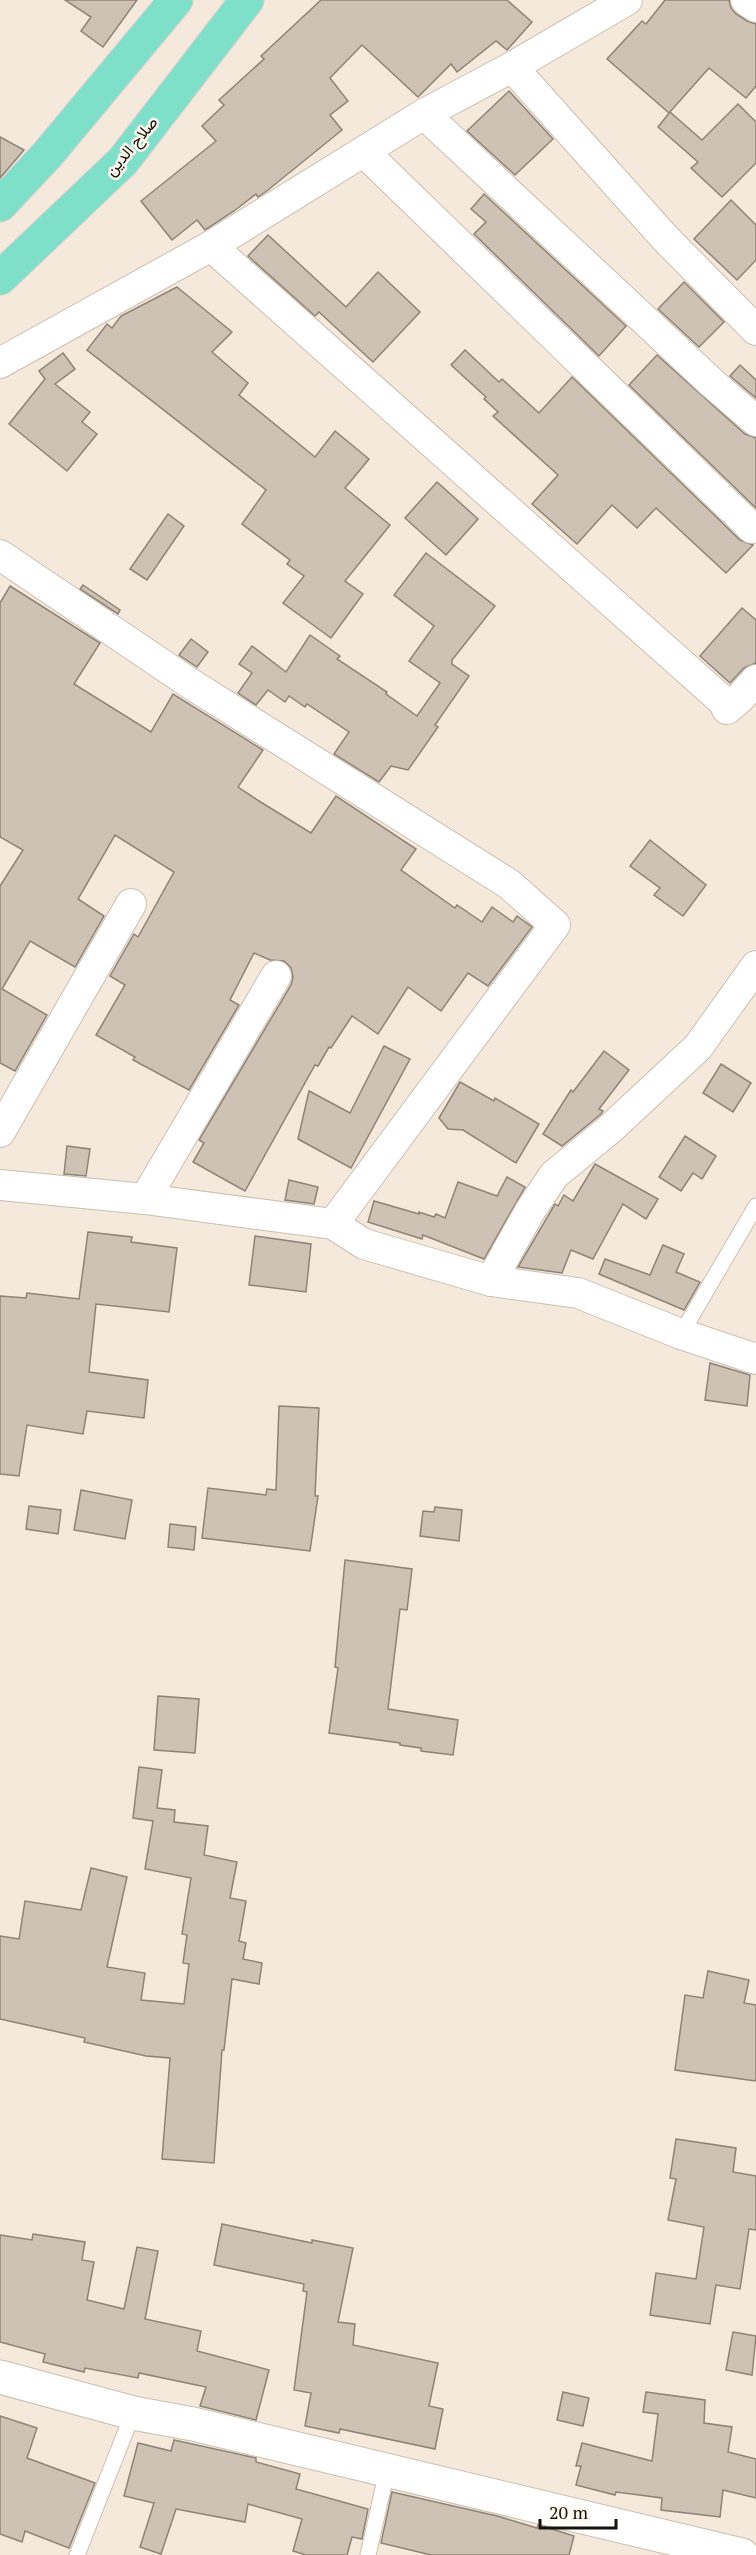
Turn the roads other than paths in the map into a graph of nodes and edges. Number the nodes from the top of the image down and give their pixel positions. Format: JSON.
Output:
{"nodes":[{"id":1,"x":176,"y":0,"type":"edge"},
{"id":2,"x":247,"y":0,"type":"edge"},
{"id":3,"x":627,"y":0,"type":"edge"},
{"id":4,"x":746,"y":0,"type":"edge"},
{"id":5,"x":756,"y":8,"type":"edge"},
{"id":6,"x":512,"y":67,"type":"junction"},
{"id":7,"x":424,"y":114,"type":"junction"},
{"id":8,"x":364,"y":152,"type":"junction"},
{"id":9,"x":0,"y":205,"type":"edge"},
{"id":10,"x":211,"y":246,"type":"junction"},
{"id":11,"x":0,"y":278,"type":"edge"},
{"id":12,"x":756,"y":330,"type":"edge"},
{"id":13,"x":0,"y":363,"type":"edge"},
{"id":14,"x":756,"y":421,"type":"edge"},
{"id":15,"x":752,"y":528,"type":"dead end"},
{"id":16,"x":0,"y":555,"type":"edge"},
{"id":17,"x":756,"y":680,"type":"edge"},
{"id":18,"x":131,"y":904,"type":"dead end"},
{"id":19,"x":756,"y":966,"type":"edge"},
{"id":20,"x":276,"y":976,"type":"dead end"},
{"id":21,"x":0,"y":1132,"type":"edge"},
{"id":22,"x":0,"y":1185,"type":"edge"},
{"id":23,"x":145,"y":1199,"type":"junction"},
{"id":24,"x":756,"y":1206,"type":"edge"},
{"id":25,"x":333,"y":1224,"type":"junction"},
{"id":26,"x":490,"y":1281,"type":"junction"},
{"id":27,"x":681,"y":1334,"type":"junction"},
{"id":28,"x":756,"y":1359,"type":"edge"},
{"id":29,"x":0,"y":2377,"type":"edge"},
{"id":30,"x":133,"y":2413,"type":"junction"},
{"id":31,"x":387,"y":2472,"type":"junction"},
{"id":32,"x":77,"y":2555,"type":"edge"},
{"id":33,"x":368,"y":2555,"type":"edge"},
{"id":34,"x":742,"y":2555,"type":"edge"}],
"edges":[{"from":1,"to":9,"type":"highway"},
{"from":2,"to":11,"type":"highway","name":"صلاح الدين"},
{"from":3,"to":6,"type":"street"},
{"from":4,"to":5,"type":"street"},
{"from":6,"to":7,"type":"street"},
{"from":6,"to":12,"type":"street"},
{"from":7,"to":8,"type":"street"},
{"from":7,"to":14,"type":"street"},
{"from":8,"to":10,"type":"street"},
{"from":8,"to":15,"type":"street"},
{"from":10,"to":13,"type":"street"},
{"from":10,"to":17,"type":"street"},
{"from":16,"to":25,"type":"street"},
{"from":18,"to":21,"type":"street"},
{"from":19,"to":26,"type":"street"},
{"from":20,"to":23,"type":"street"},
{"from":22,"to":23,"type":"street"},
{"from":23,"to":25,"type":"street"},
{"from":24,"to":27,"type":"lane"},
{"from":25,"to":26,"type":"street"},
{"from":26,"to":27,"type":"street"},
{"from":27,"to":28,"type":"street"},
{"from":29,"to":30,"type":"street"},
{"from":30,"to":31,"type":"street"},
{"from":30,"to":32,"type":"lane"},
{"from":31,"to":33,"type":"lane"},
{"from":31,"to":34,"type":"street"}]}
